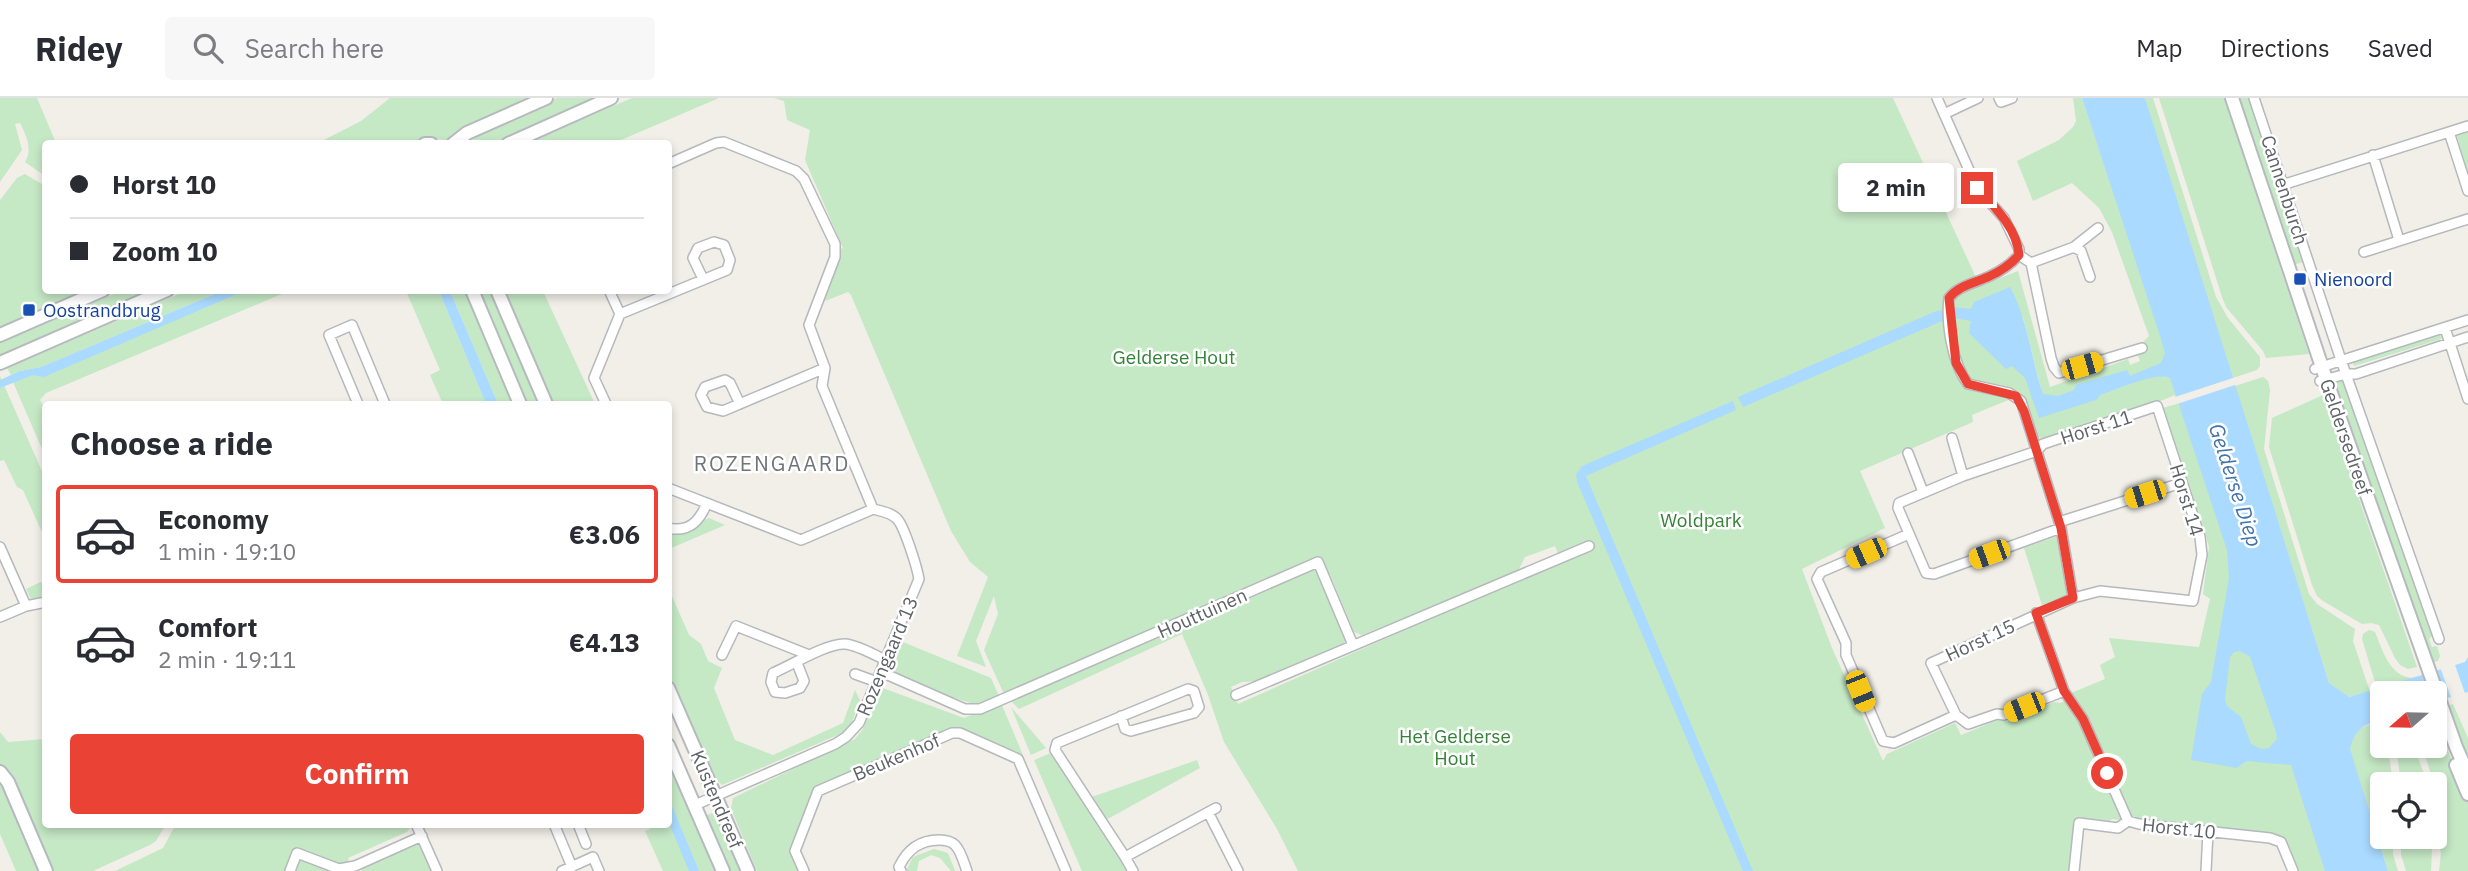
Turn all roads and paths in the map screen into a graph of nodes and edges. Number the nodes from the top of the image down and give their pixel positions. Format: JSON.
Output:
{"nodes":[{"id":1,"x":546,"y":98,"type":"edge"},
{"id":2,"x":611,"y":98,"type":"edge"},
{"id":3,"x":1937,"y":98,"type":"edge"},
{"id":4,"x":1978,"y":98,"type":"edge"},
{"id":5,"x":1999,"y":98,"type":"edge"},
{"id":6,"x":2012,"y":98,"type":"edge"},
{"id":7,"x":2225,"y":98,"type":"edge"},
{"id":8,"x":2232,"y":98,"type":"edge"},
{"id":9,"x":2254,"y":98,"type":"edge"},
{"id":10,"x":1944,"y":114,"type":"junction"},
{"id":11,"x":2468,"y":126,"type":"edge"},
{"id":12,"x":474,"y":131,"type":"junction"},
{"id":13,"x":2449,"y":132,"type":"junction"},
{"id":14,"x":458,"y":140,"type":"edge"},
{"id":15,"x":466,"y":140,"type":"edge"},
{"id":16,"x":517,"y":140,"type":"edge"},
{"id":17,"x":2373,"y":156,"type":"junction"},
{"id":18,"x":672,"y":162,"type":"edge"},
{"id":19,"x":2282,"y":185,"type":"junction"},
{"id":20,"x":2468,"y":191,"type":"edge"},
{"id":21,"x":2468,"y":219,"type":"edge"},
{"id":22,"x":2098,"y":228,"type":"dead end"},
{"id":23,"x":2399,"y":240,"type":"junction"},
{"id":24,"x":2074,"y":247,"type":"junction"},
{"id":25,"x":2364,"y":252,"type":"dead end"},
{"id":26,"x":2019,"y":255,"type":"junction"},
{"id":27,"x":2031,"y":263,"type":"junction"},
{"id":28,"x":2090,"y":277,"type":"dead end"},
{"id":29,"x":703,"y":279,"type":"junction"},
{"id":30,"x":672,"y":292,"type":"edge"},
{"id":31,"x":94,"y":294,"type":"edge"},
{"id":32,"x":158,"y":294,"type":"edge"},
{"id":33,"x":474,"y":294,"type":"edge"},
{"id":34,"x":499,"y":294,"type":"edge"},
{"id":35,"x":611,"y":294,"type":"edge"},
{"id":36,"x":667,"y":294,"type":"edge"},
{"id":37,"x":620,"y":314,"type":"junction"},
{"id":38,"x":2468,"y":320,"type":"edge"},
{"id":39,"x":2445,"y":328,"type":"junction"},
{"id":40,"x":0,"y":335,"type":"edge"},
{"id":41,"x":2468,"y":337,"type":"edge"},
{"id":42,"x":2451,"y":343,"type":"junction"},
{"id":43,"x":2142,"y":348,"type":"dead end"},
{"id":44,"x":2341,"y":360,"type":"junction"},
{"id":45,"x":0,"y":363,"type":"edge"},
{"id":46,"x":825,"y":368,"type":"junction"},
{"id":47,"x":2320,"y":374,"type":"junction"},
{"id":48,"x":2346,"y":374,"type":"junction"},
{"id":49,"x":2468,"y":399,"type":"edge"},
{"id":50,"x":357,"y":401,"type":"edge"},
{"id":51,"x":384,"y":401,"type":"edge"},
{"id":52,"x":519,"y":401,"type":"edge"},
{"id":53,"x":545,"y":401,"type":"edge"},
{"id":54,"x":605,"y":401,"type":"edge"},
{"id":55,"x":740,"y":404,"type":"dead end"},
{"id":56,"x":2157,"y":406,"type":"joint"},
{"id":57,"x":1952,"y":438,"type":"dead end"},
{"id":58,"x":2037,"y":451,"type":"junction"},
{"id":59,"x":1908,"y":453,"type":"dead end"},
{"id":60,"x":1963,"y":476,"type":"junction"},
{"id":61,"x":2181,"y":483,"type":"junction"},
{"id":62,"x":672,"y":490,"type":"edge"},
{"id":63,"x":1923,"y":492,"type":"junction"},
{"id":64,"x":707,"y":503,"type":"junction"},
{"id":65,"x":873,"y":509,"type":"junction"},
{"id":66,"x":2060,"y":525,"type":"junction"},
{"id":67,"x":672,"y":529,"type":"edge"},
{"id":68,"x":1909,"y":534,"type":"junction"},
{"id":69,"x":1590,"y":546,"type":"dead end"},
{"id":70,"x":0,"y":547,"type":"edge"},
{"id":71,"x":2073,"y":598,"type":"junction"},
{"id":72,"x":42,"y":603,"type":"edge"},
{"id":73,"x":26,"y":606,"type":"junction"},
{"id":74,"x":2036,"y":613,"type":"junction"},
{"id":75,"x":0,"y":617,"type":"edge"},
{"id":76,"x":2439,"y":639,"type":"dead end"},
{"id":77,"x":1353,"y":645,"type":"junction"},
{"id":78,"x":722,"y":655,"type":"dead end"},
{"id":79,"x":809,"y":655,"type":"junction"},
{"id":80,"x":886,"y":660,"type":"junction"},
{"id":81,"x":2420,"y":660,"type":"junction"},
{"id":82,"x":797,"y":663,"type":"dead end"},
{"id":83,"x":855,"y":674,"type":"dead end"},
{"id":84,"x":879,"y":677,"type":"junction"},
{"id":85,"x":2426,"y":681,"type":"edge"},
{"id":86,"x":2428,"y":681,"type":"edge"},
{"id":87,"x":2064,"y":691,"type":"junction"},
{"id":88,"x":1236,"y":695,"type":"dead end"},
{"id":89,"x":672,"y":697,"type":"edge"},
{"id":90,"x":1956,"y":715,"type":"junction"},
{"id":91,"x":1121,"y":716,"type":"junction"},
{"id":92,"x":2447,"y":730,"type":"edge"},
{"id":93,"x":2447,"y":735,"type":"edge"},
{"id":94,"x":672,"y":754,"type":"edge"},
{"id":95,"x":0,"y":772,"type":"edge"},
{"id":96,"x":2468,"y":774,"type":"edge"},
{"id":97,"x":2467,"y":790,"type":"edge"},
{"id":98,"x":716,"y":796,"type":"junction"},
{"id":99,"x":695,"y":805,"type":"junction"},
{"id":100,"x":2128,"y":821,"type":"junction"},
{"id":101,"x":418,"y":828,"type":"edge"},
{"id":102,"x":556,"y":828,"type":"edge"},
{"id":103,"x":580,"y":828,"type":"edge"},
{"id":104,"x":2208,"y":832,"type":"junction"},
{"id":105,"x":422,"y":836,"type":"junction"},
{"id":106,"x":586,"y":844,"type":"dead end"},
{"id":107,"x":1125,"y":857,"type":"junction"},
{"id":108,"x":572,"y":867,"type":"junction"},
{"id":109,"x":356,"y":869,"type":"edge"},
{"id":110,"x":46,"y":871,"type":"edge"},
{"id":111,"x":290,"y":871,"type":"edge"},
{"id":112,"x":437,"y":871,"type":"edge"},
{"id":113,"x":562,"y":871,"type":"edge"},
{"id":114,"x":599,"y":871,"type":"edge"},
{"id":115,"x":723,"y":871,"type":"edge"},
{"id":116,"x":748,"y":871,"type":"edge"},
{"id":117,"x":804,"y":871,"type":"edge"},
{"id":118,"x":901,"y":871,"type":"edge"},
{"id":119,"x":967,"y":871,"type":"edge"},
{"id":120,"x":1066,"y":871,"type":"edge"},
{"id":121,"x":1133,"y":871,"type":"edge"},
{"id":122,"x":1238,"y":871,"type":"edge"},
{"id":123,"x":2074,"y":871,"type":"edge"},
{"id":124,"x":2206,"y":871,"type":"edge"},
{"id":125,"x":2293,"y":871,"type":"edge"}],
"edges":[{"from":1,"to":12,"type":"main road"},
{"from":2,"to":16,"type":"main road"},
{"from":3,"to":10,"type":"street"},
{"from":4,"to":10,"type":"street"},
{"from":5,"to":6,"type":"street"},
{"from":7,"to":47,"type":"main road","name":"Geldersedreef"},
{"from":8,"to":47,"type":"main road","name":"Geldersedreef"},
{"from":9,"to":19,"type":"street","name":"Cannenburch"},
{"from":10,"to":26,"type":"street"},
{"from":11,"to":13,"type":"street"},
{"from":12,"to":14,"type":"main road"},
{"from":12,"to":15,"type":"main road"},
{"from":13,"to":17,"type":"street"},
{"from":13,"to":20,"type":"street"},
{"from":17,"to":19,"type":"street"},
{"from":17,"to":23,"type":"street"},
{"from":18,"to":46,"type":"street"},
{"from":19,"to":44,"type":"street","name":"Cannenburch"},
{"from":21,"to":23,"type":"street"},
{"from":22,"to":24,"type":"street"},
{"from":23,"to":25,"type":"street"},
{"from":24,"to":27,"type":"street"},
{"from":24,"to":28,"type":"street"},
{"from":26,"to":27,"type":"street"},
{"from":26,"to":58,"type":"street","name":"Horst 11"},
{"from":27,"to":43,"type":"street"},
{"from":29,"to":29,"type":"street"},
{"from":29,"to":30,"type":"street"},
{"from":31,"to":40,"type":"main road"},
{"from":32,"to":45,"type":"main road"},
{"from":33,"to":52,"type":"main road"},
{"from":34,"to":53,"type":"main road"},
{"from":35,"to":37,"type":"street"},
{"from":36,"to":37,"type":"street"},
{"from":37,"to":54,"type":"street"},
{"from":38,"to":39,"type":"street"},
{"from":39,"to":42,"type":"street"},
{"from":39,"to":44,"type":"street"},
{"from":41,"to":42,"type":"street"},
{"from":42,"to":48,"type":"street"},
{"from":42,"to":49,"type":"street"},
{"from":44,"to":47,"type":"street"},
{"from":44,"to":48,"type":"street","name":"Cannenburch"},
{"from":46,"to":55,"type":"street"},
{"from":46,"to":65,"type":"street"},
{"from":47,"to":48,"type":"street"},
{"from":47,"to":81,"type":"main road","name":"Geldersedreef"},
{"from":48,"to":76,"type":"street","name":"Cannenburch"},
{"from":50,"to":51,"type":"street"},
{"from":56,"to":58,"type":"street","name":"Horst 11"},
{"from":56,"to":61,"type":"street","name":"Horst 14"},
{"from":57,"to":60,"type":"street"},
{"from":58,"to":60,"type":"street","name":"Horst 11"},
{"from":58,"to":66,"type":"street"},
{"from":59,"to":63,"type":"street"},
{"from":60,"to":63,"type":"street","name":"Horst 11"},
{"from":61,"to":66,"type":"street"},
{"from":61,"to":71,"type":"street","name":"Horst 14"},
{"from":62,"to":64,"type":"street"},
{"from":63,"to":68,"type":"street","name":"Horst 11"},
{"from":64,"to":65,"type":"street"},
{"from":64,"to":67,"type":"street"},
{"from":65,"to":80,"type":"street","name":"Rozengaard 13"},
{"from":66,"to":68,"type":"street"},
{"from":66,"to":71,"type":"street"},
{"from":68,"to":90,"type":"street"},
{"from":69,"to":77,"type":"street"},
{"from":70,"to":73,"type":"street"},
{"from":71,"to":74,"type":"street"},
{"from":72,"to":73,"type":"street"},
{"from":73,"to":75,"type":"street"},
{"from":74,"to":87,"type":"street","name":"Horst 10"},
{"from":74,"to":90,"type":"street","name":"Horst 15"},
{"from":77,"to":84,"type":"street","name":"Houttuinen"},
{"from":77,"to":88,"type":"street"},
{"from":78,"to":79,"type":"street"},
{"from":79,"to":80,"type":"street"},
{"from":79,"to":82,"type":"street"},
{"from":80,"to":84,"type":"street","name":"Rozengaard 13"},
{"from":81,"to":85,"type":"main road","name":"Geldersedreef"},
{"from":81,"to":86,"type":"main road","name":"Geldersedreef"},
{"from":83,"to":84,"type":"street"},
{"from":84,"to":98,"type":"street","name":"Rozengaard 13"},
{"from":87,"to":90,"type":"street"},
{"from":87,"to":100,"type":"street","name":"Horst 10"},
{"from":89,"to":98,"type":"main road","name":"Kustendreef"},
{"from":91,"to":91,"type":"street"},
{"from":91,"to":107,"type":"street"},
{"from":92,"to":96,"type":"main road","name":"Geldersedreef"},
{"from":93,"to":97,"type":"main road","name":"Geldersedreef"},
{"from":94,"to":99,"type":"main road","name":"Kustendreef"},
{"from":95,"to":110,"type":"main road"},
{"from":98,"to":99,"type":"street","name":"Rozengaard 13"},
{"from":98,"to":116,"type":"main road","name":"Kustendreef"},
{"from":99,"to":115,"type":"main road","name":"Kustendreef"},
{"from":100,"to":104,"type":"street","name":"Horst 10"},
{"from":100,"to":123,"type":"street"},
{"from":101,"to":105,"type":"street"},
{"from":102,"to":108,"type":"street"},
{"from":103,"to":106,"type":"street"},
{"from":104,"to":124,"type":"street"},
{"from":104,"to":125,"type":"street","name":"Horst 10"},
{"from":105,"to":109,"type":"street"},
{"from":105,"to":112,"type":"street"},
{"from":107,"to":121,"type":"street"},
{"from":107,"to":122,"type":"street"},
{"from":108,"to":113,"type":"street"},
{"from":108,"to":114,"type":"street"},
{"from":109,"to":111,"type":"street"},
{"from":117,"to":120,"type":"street","name":"Beukenhof"},
{"from":118,"to":119,"type":"street"}]}
